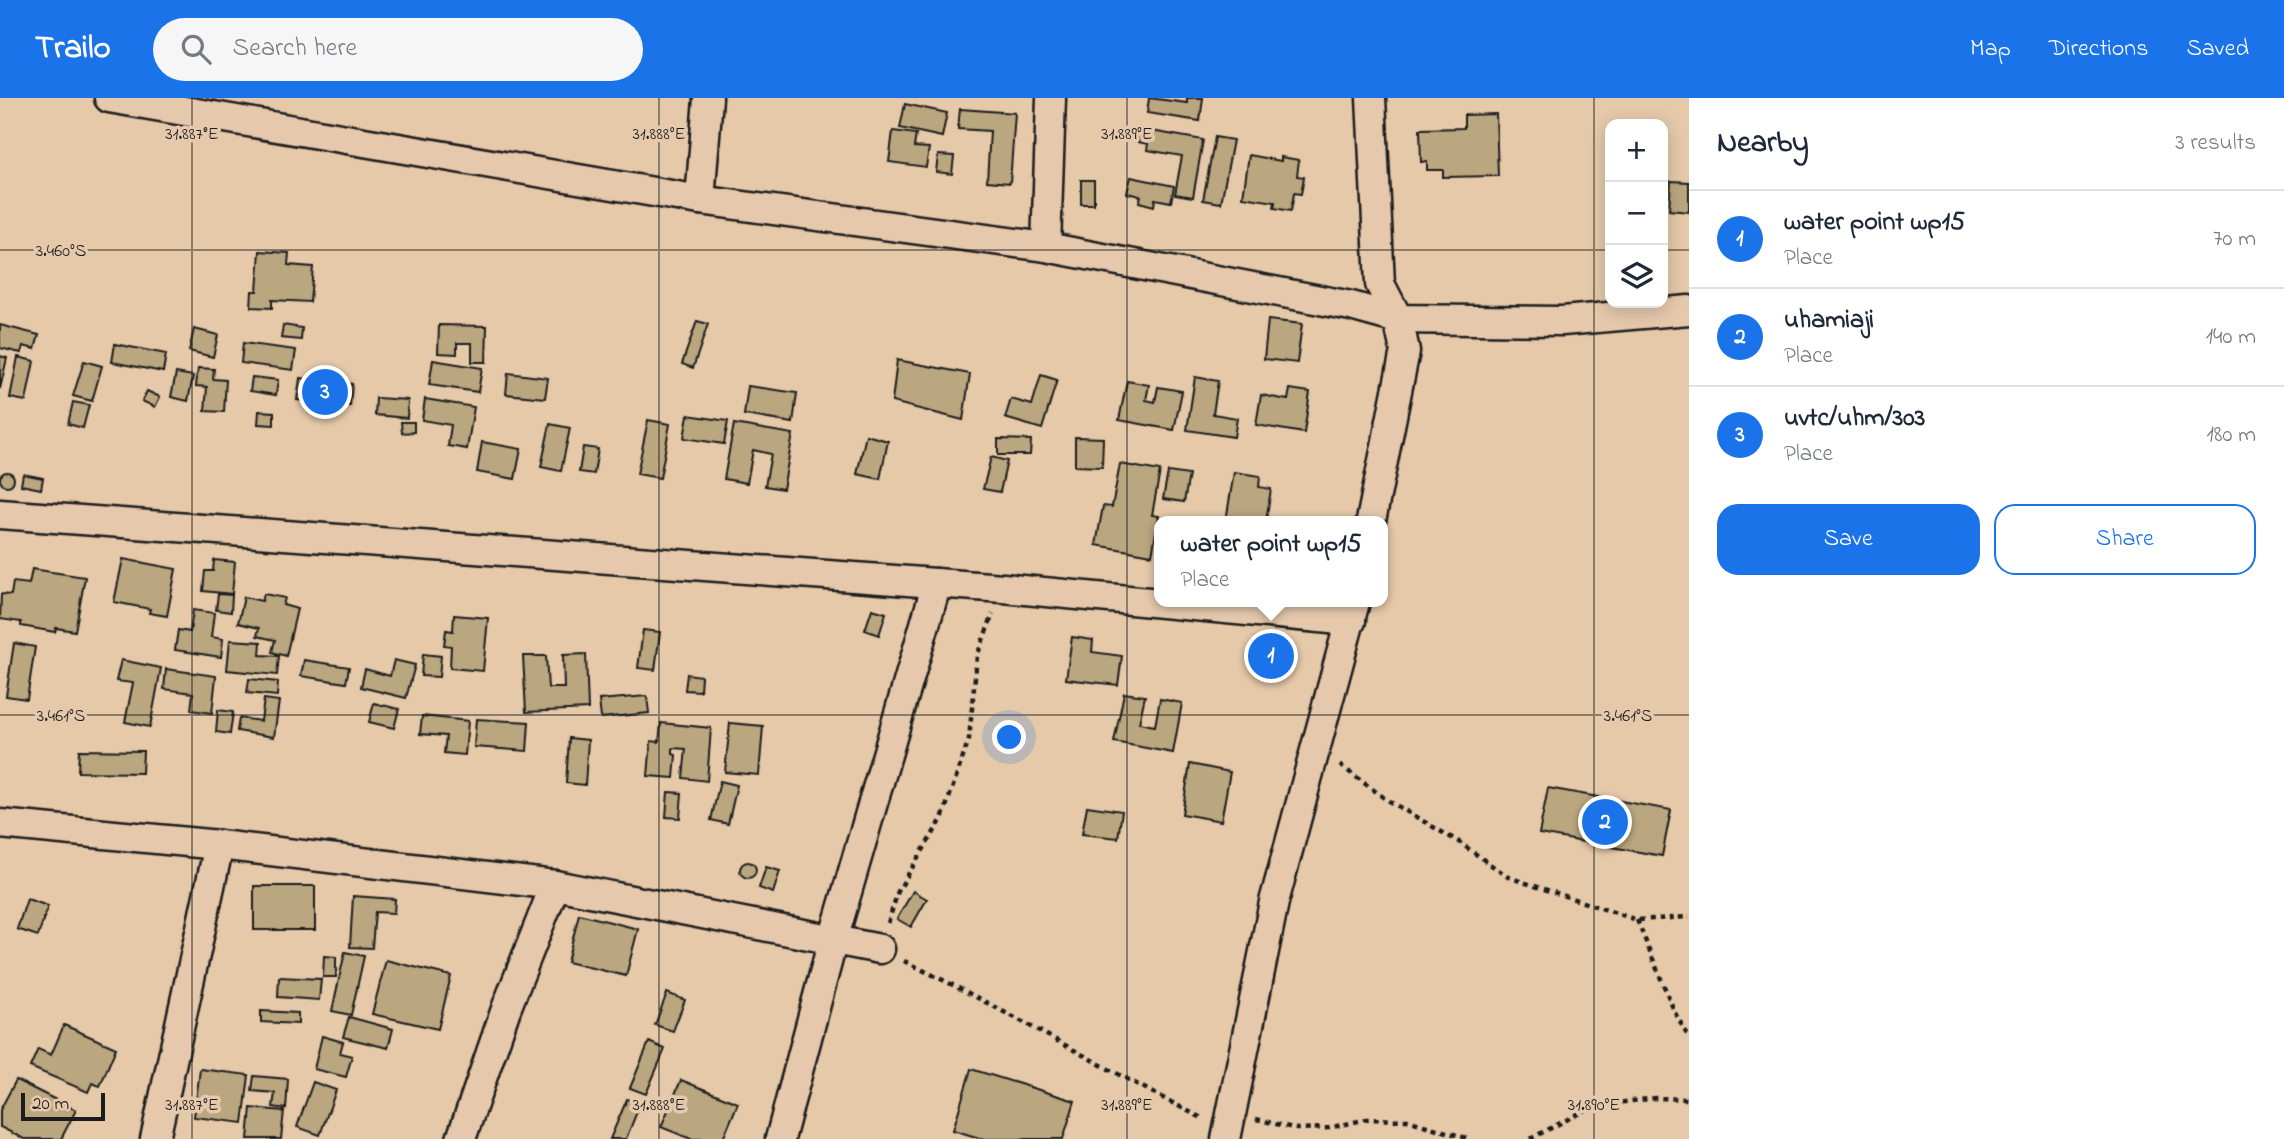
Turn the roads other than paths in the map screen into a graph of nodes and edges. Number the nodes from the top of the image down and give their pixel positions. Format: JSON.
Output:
{"nodes":[{"id":1,"x":109,"y":98,"type":"edge"},
{"id":2,"x":708,"y":98,"type":"edge"},
{"id":3,"x":1051,"y":98,"type":"edge"},
{"id":4,"x":1371,"y":98,"type":"edge"},
{"id":5,"x":700,"y":200,"type":"junction"},
{"id":6,"x":1046,"y":247,"type":"junction"},
{"id":7,"x":1689,"y":310,"type":"edge"},
{"id":8,"x":1398,"y":319,"type":"junction"},
{"id":9,"x":0,"y":514,"type":"edge"},
{"id":10,"x":1372,"y":516,"type":"edge"},
{"id":11,"x":937,"y":583,"type":"junction"},
{"id":12,"x":1154,"y":598,"type":"edge"},
{"id":13,"x":1292,"y":607,"type":"edge"},
{"id":14,"x":1353,"y":611,"type":"edge"},
{"id":15,"x":0,"y":824,"type":"edge"},
{"id":16,"x":219,"y":845,"type":"junction"},
{"id":17,"x":555,"y":885,"type":"junction"},
{"id":18,"x":833,"y":940,"type":"junction"},
{"id":19,"x":880,"y":950,"type":"road end"},
{"id":20,"x":1229,"y":1127,"type":"edge"},
{"id":21,"x":155,"y":1139,"type":"edge"},
{"id":22,"x":461,"y":1139,"type":"edge"},
{"id":23,"x":780,"y":1139,"type":"edge"}],
"edges":[{"from":1,"to":5,"type":"street"},
{"from":2,"to":5,"type":"street"},
{"from":3,"to":6,"type":"street"},
{"from":4,"to":8,"type":"street"},
{"from":5,"to":6,"type":"street"},
{"from":6,"to":8,"type":"street"},
{"from":7,"to":8,"type":"street"},
{"from":8,"to":10,"type":"street"},
{"from":9,"to":11,"type":"street"},
{"from":11,"to":12,"type":"street"},
{"from":11,"to":18,"type":"street"},
{"from":13,"to":14,"type":"street"},
{"from":14,"to":20,"type":"street"},
{"from":15,"to":16,"type":"street"},
{"from":16,"to":17,"type":"street"},
{"from":16,"to":21,"type":"street"},
{"from":17,"to":18,"type":"street"},
{"from":17,"to":22,"type":"street"},
{"from":18,"to":19,"type":"street"},
{"from":18,"to":23,"type":"street"}]}
